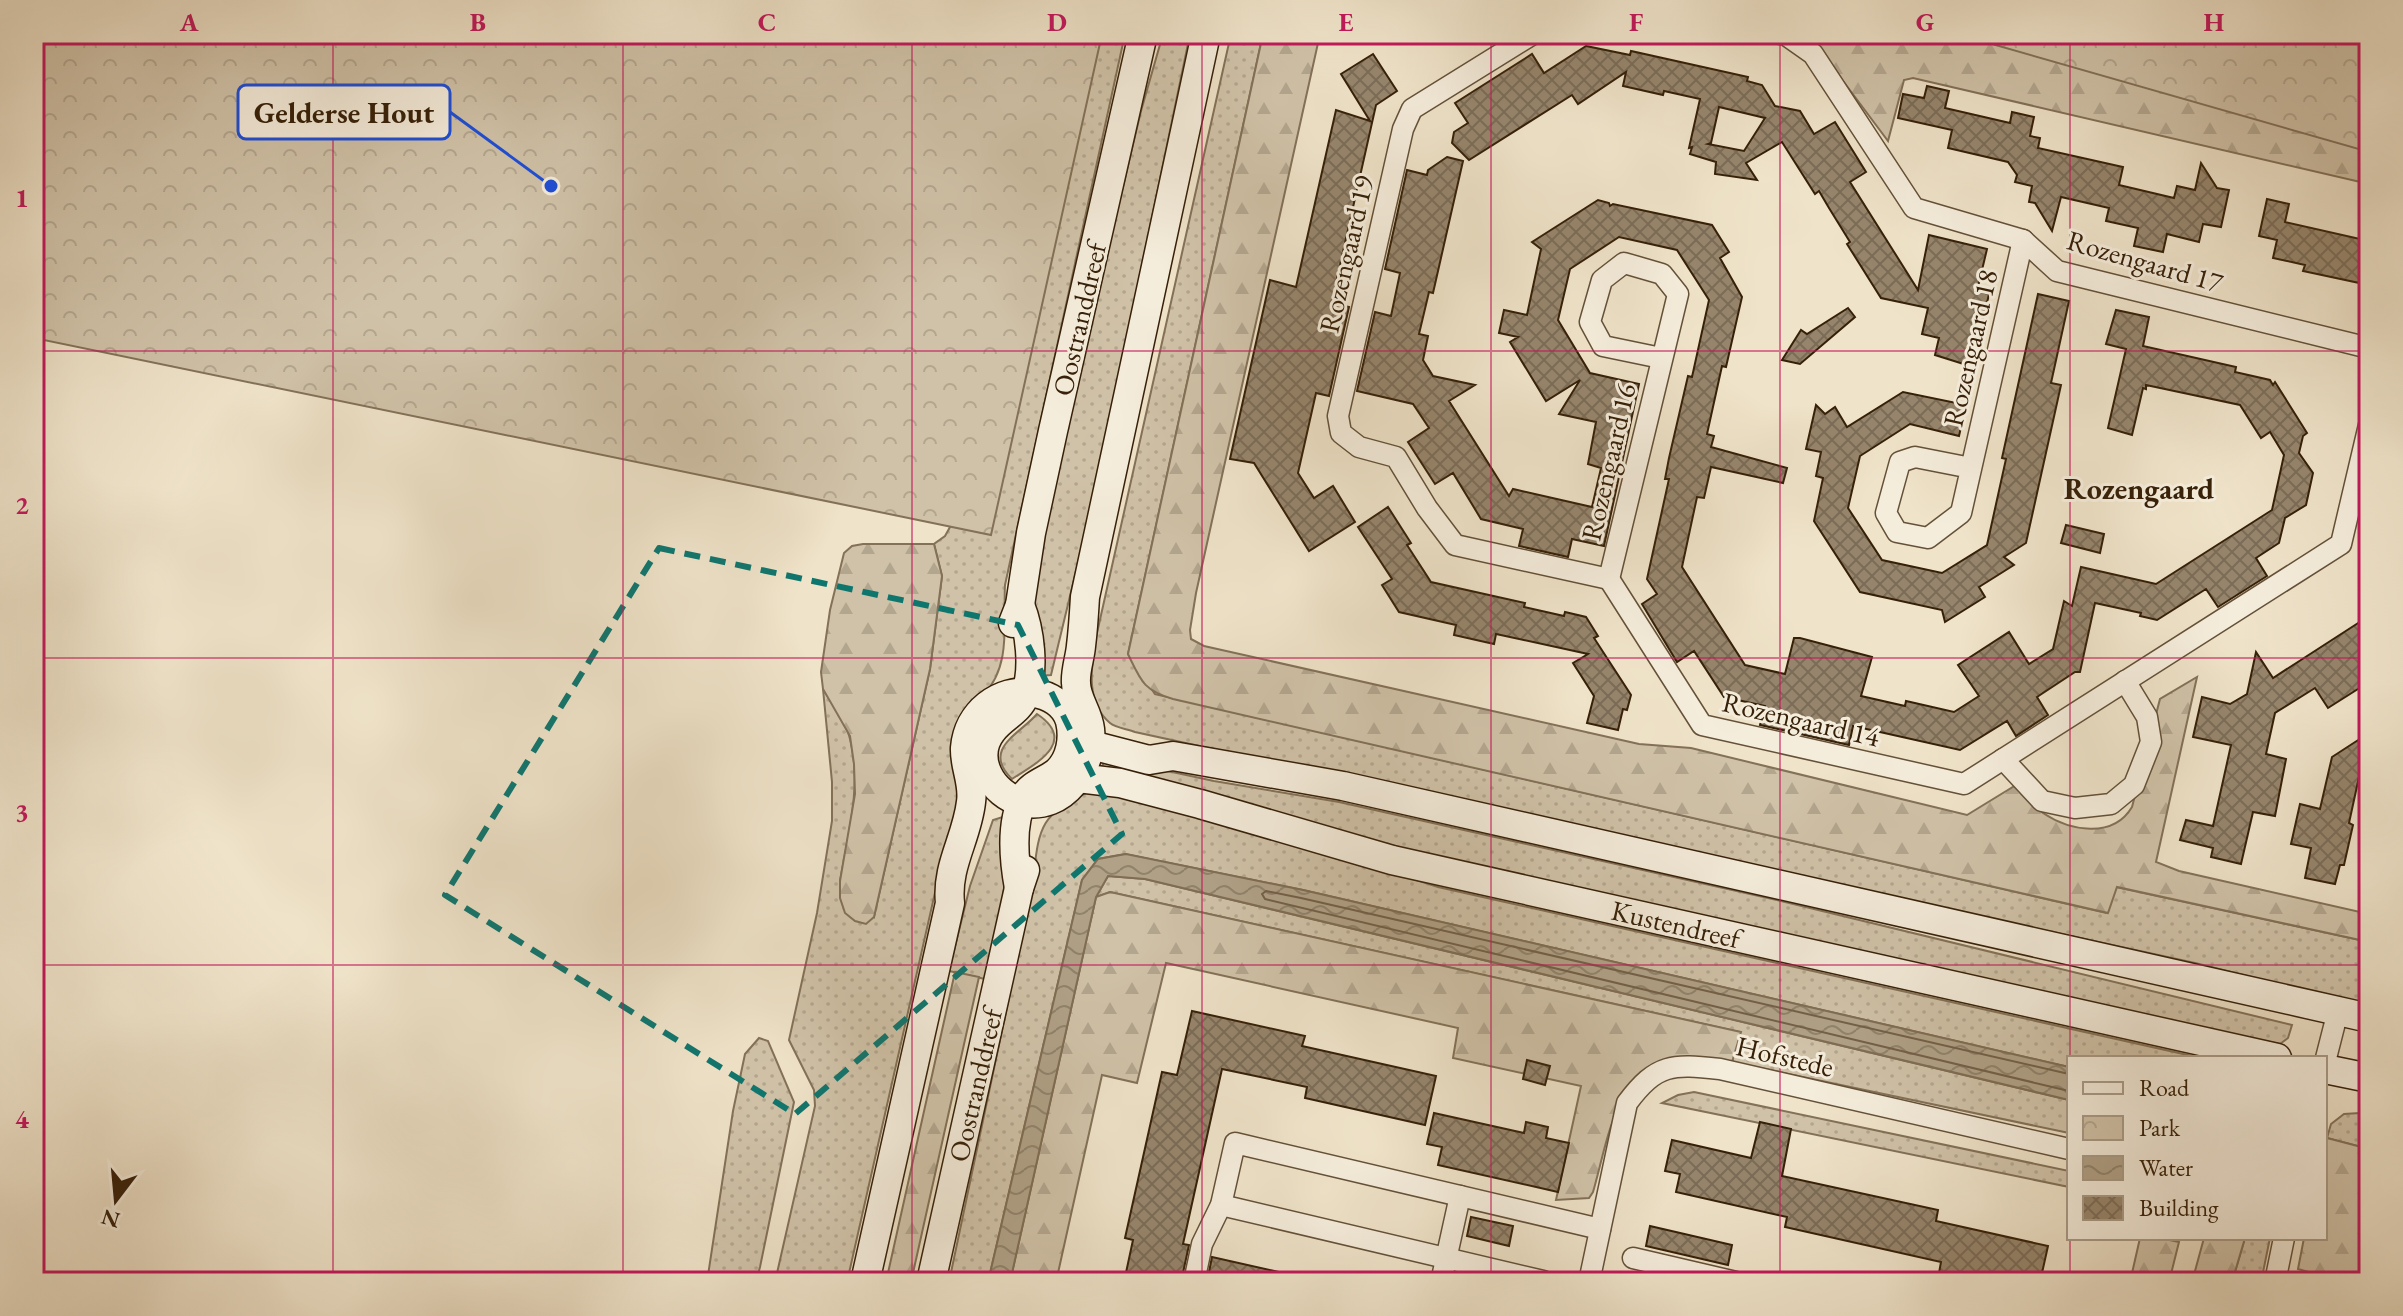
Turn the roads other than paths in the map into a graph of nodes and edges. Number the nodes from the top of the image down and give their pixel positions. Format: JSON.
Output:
{"nodes":[{"id":1,"x":1143,"y":34,"type":"edge"},
{"id":2,"x":1206,"y":34,"type":"edge"},
{"id":3,"x":1533,"y":34,"type":"edge"},
{"id":4,"x":1780,"y":34,"type":"edge"},
{"id":5,"x":2023,"y":240,"type":"junction"},
{"id":6,"x":2369,"y":348,"type":"edge"},
{"id":7,"x":1661,"y":358,"type":"junction"},
{"id":8,"x":2369,"y":425,"type":"edge"},
{"id":9,"x":1971,"y":468,"type":"junction"},
{"id":10,"x":1609,"y":579,"type":"junction"},
{"id":11,"x":2125,"y":681,"type":"junction"},
{"id":12,"x":1018,"y":693,"type":"junction"},
{"id":13,"x":1067,"y":696,"type":"junction"},
{"id":14,"x":1084,"y":738,"type":"junction"},
{"id":15,"x":2003,"y":759,"type":"junction"},
{"id":16,"x":1078,"y":778,"type":"junction"},
{"id":17,"x":982,"y":787,"type":"junction"},
{"id":18,"x":1030,"y":803,"type":"junction"},
{"id":19,"x":2338,"y":1011,"type":"junction"},
{"id":20,"x":2369,"y":1018,"type":"edge"},
{"id":21,"x":2268,"y":1056,"type":"edge"},
{"id":22,"x":2327,"y":1056,"type":"edge"},
{"id":23,"x":2327,"y":1069,"type":"edge"},
{"id":24,"x":2369,"y":1078,"type":"edge"},
{"id":25,"x":2067,"y":1149,"type":"edge"},
{"id":26,"x":1460,"y":1196,"type":"junction"},
{"id":27,"x":1221,"y":1205,"type":"junction"},
{"id":28,"x":1600,"y":1229,"type":"junction"},
{"id":29,"x":2284,"y":1240,"type":"edge"},
{"id":30,"x":1446,"y":1258,"type":"junction"},
{"id":31,"x":1633,"y":1258,"type":"dead end"},
{"id":32,"x":1543,"y":1281,"type":"edge"},
{"id":33,"x":865,"y":1282,"type":"edge"},
{"id":34,"x":931,"y":1282,"type":"edge"},
{"id":35,"x":1194,"y":1282,"type":"edge"},
{"id":36,"x":1441,"y":1282,"type":"edge"},
{"id":37,"x":1589,"y":1282,"type":"edge"},
{"id":38,"x":1736,"y":1282,"type":"edge"},
{"id":39,"x":2275,"y":1282,"type":"edge"}],
"edges":[{"from":1,"to":12,"type":"main road","name":"Oostranddreef"},
{"from":2,"to":13,"type":"main road"},
{"from":3,"to":10,"type":"street","name":"Rozengaard 19"},
{"from":4,"to":5,"type":"street","name":"Rozengaard 17"},
{"from":5,"to":6,"type":"street","name":"Rozengaard 17"},
{"from":5,"to":9,"type":"street","name":"Rozengaard 18"},
{"from":7,"to":7,"type":"street","name":"Rozengaard 16"},
{"from":7,"to":10,"type":"street","name":"Rozengaard 16"},
{"from":8,"to":11,"type":"street","name":"Rozengaard 14"},
{"from":9,"to":9,"type":"street","name":"Rozengaard 18"},
{"from":10,"to":15,"type":"street","name":"Rozengaard 14"},
{"from":11,"to":15,"type":"street","name":"Rozengaard 14"},
{"from":11,"to":15,"type":"street"},
{"from":12,"to":13,"type":"main road"},
{"from":12,"to":17,"type":"main road"},
{"from":13,"to":14,"type":"main road"},
{"from":14,"to":16,"type":"main road"},
{"from":14,"to":18,"type":"main road"},
{"from":14,"to":19,"type":"main road"},
{"from":16,"to":18,"type":"main road"},
{"from":16,"to":21,"type":"main road","name":"Kustendreef"},
{"from":17,"to":18,"type":"main road"},
{"from":17,"to":33,"type":"main road"},
{"from":18,"to":34,"type":"main road","name":"Oostranddreef"},
{"from":19,"to":20,"type":"main road"},
{"from":19,"to":22,"type":"street"},
{"from":23,"to":24,"type":"main road"},
{"from":25,"to":28,"type":"street","name":"Hofstede"},
{"from":26,"to":27,"type":"street"},
{"from":26,"to":28,"type":"street"},
{"from":26,"to":30,"type":"street"},
{"from":27,"to":30,"type":"street"},
{"from":27,"to":35,"type":"street"},
{"from":28,"to":37,"type":"street","name":"Hofstede"},
{"from":29,"to":39,"type":"street"},
{"from":30,"to":32,"type":"street"},
{"from":30,"to":36,"type":"street"},
{"from":31,"to":38,"type":"street"}]}
